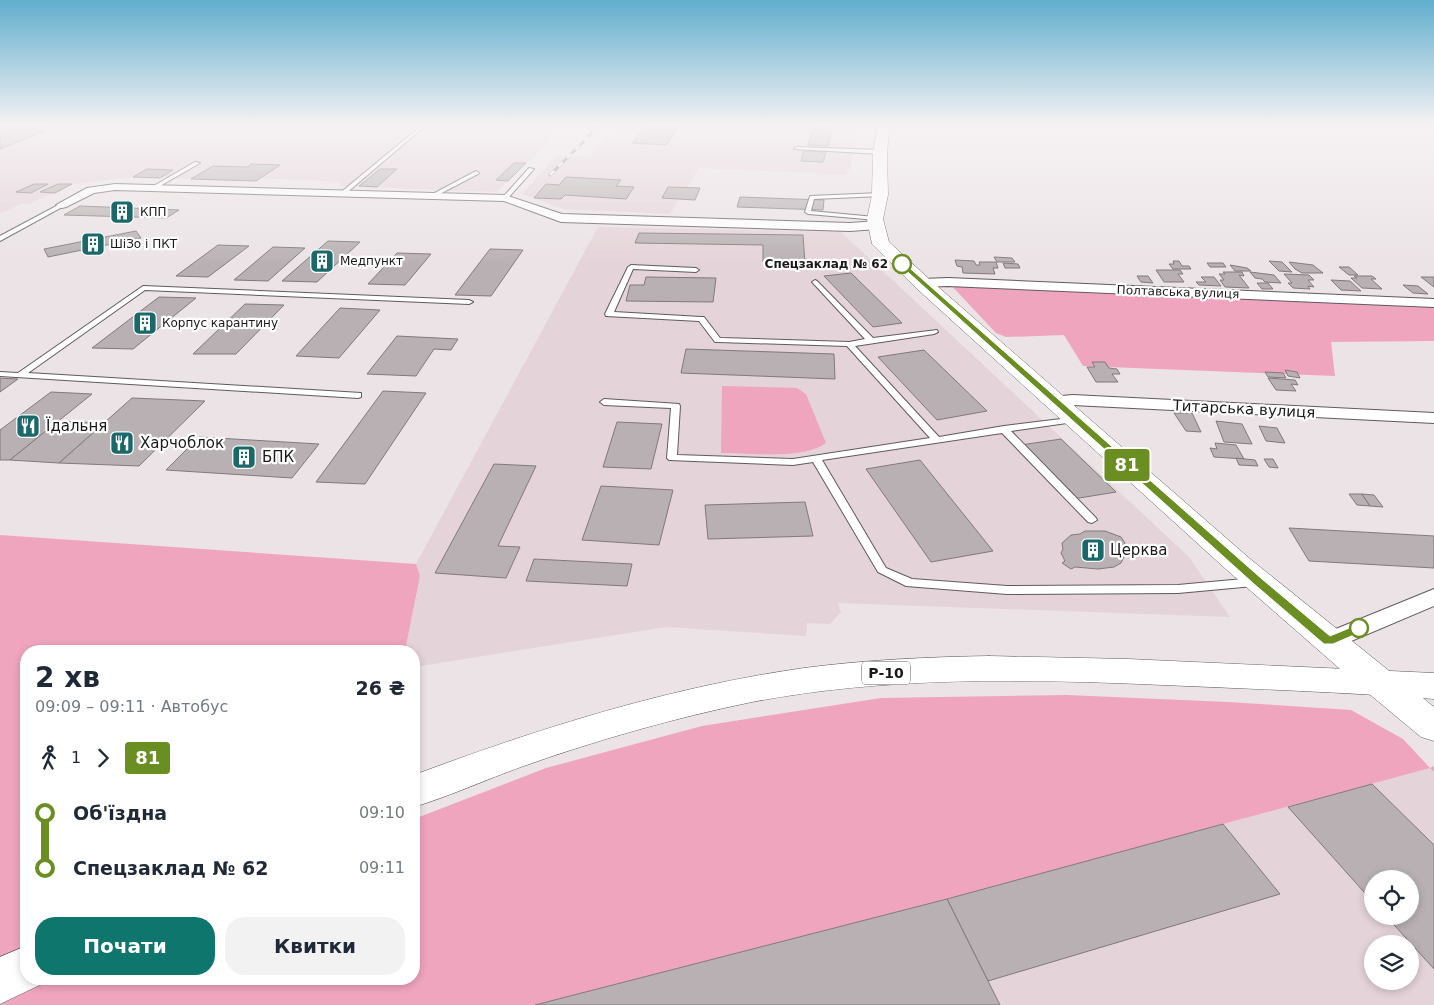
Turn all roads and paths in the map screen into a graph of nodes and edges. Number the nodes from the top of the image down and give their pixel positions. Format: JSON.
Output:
{"nodes":[{"id":1,"x":181,"y":173,"type":"edge"},
{"id":2,"x":367,"y":173,"type":"edge"},
{"id":3,"x":474,"y":173,"type":"edge"},
{"id":4,"x":528,"y":173,"type":"edge"},
{"id":5,"x":880,"y":173,"type":"edge"},
{"id":6,"x":153,"y":188,"type":"junction"},
{"id":7,"x":342,"y":194,"type":"junction"},
{"id":8,"x":880,"y":195,"type":"junction"},
{"id":9,"x":432,"y":196,"type":"junction"},
{"id":10,"x":505,"y":198,"type":"junction"},
{"id":11,"x":62,"y":205,"type":"joint"},
{"id":12,"x":876,"y":222,"type":"junction"},
{"id":13,"x":0,"y":239,"type":"edge"},
{"id":14,"x":696,"y":270,"type":"dead end"},
{"id":15,"x":815,"y":282,"type":"dead end"},
{"id":16,"x":922,"y":283,"type":"junction"},
{"id":17,"x":469,"y":302,"type":"dead end"},
{"id":18,"x":1434,"y":303,"type":"edge"},
{"id":19,"x":934,"y":332,"type":"dead end"},
{"id":20,"x":871,"y":341,"type":"junction"},
{"id":21,"x":849,"y":344,"type":"junction"},
{"id":22,"x":0,"y":374,"type":"edge"},
{"id":23,"x":20,"y":375,"type":"junction"},
{"id":24,"x":358,"y":395,"type":"dead end"},
{"id":25,"x":1055,"y":401,"type":"junction"},
{"id":26,"x":604,"y":402,"type":"dead end"},
{"id":27,"x":1434,"y":418,"type":"edge"},
{"id":28,"x":1075,"y":419,"type":"junction"},
{"id":29,"x":1004,"y":429,"type":"junction"},
{"id":30,"x":936,"y":439,"type":"junction"},
{"id":31,"x":816,"y":458,"type":"junction"},
{"id":32,"x":1092,"y":520,"type":"dead end"},
{"id":33,"x":1258,"y":581,"type":"junction"},
{"id":34,"x":1434,"y":597,"type":"edge"},
{"id":35,"x":1328,"y":641,"type":"junction"},
{"id":36,"x":1375,"y":681,"type":"junction"},
{"id":37,"x":1434,"y":686,"type":"edge"},
{"id":38,"x":1434,"y":727,"type":"edge"},
{"id":39,"x":420,"y":789,"type":"edge"},
{"id":40,"x":20,"y":971,"type":"edge"},
{"id":41,"x":0,"y":981,"type":"edge"}],
"edges":[{"from":1,"to":6,"type":"lane"},
{"from":2,"to":7,"type":"lane"},
{"from":3,"to":9,"type":"lane"},
{"from":4,"to":10,"type":"lane"},
{"from":5,"to":8,"type":"main road"},
{"from":6,"to":7,"type":"street"},
{"from":6,"to":11,"type":"street"},
{"from":7,"to":9,"type":"street"},
{"from":8,"to":12,"type":"main road"},
{"from":8,"to":12,"type":"lane"},
{"from":9,"to":10,"type":"street"},
{"from":10,"to":12,"type":"street"},
{"from":11,"to":13,"type":"lane"},
{"from":12,"to":16,"type":"main road"},
{"from":14,"to":21,"type":"lane"},
{"from":15,"to":20,"type":"lane"},
{"from":16,"to":18,"type":"street","name":"Полтавська вулиця"},
{"from":16,"to":25,"type":"main road"},
{"from":17,"to":23,"type":"lane"},
{"from":19,"to":20,"type":"lane"},
{"from":20,"to":21,"type":"lane"},
{"from":21,"to":30,"type":"lane"},
{"from":22,"to":23,"type":"lane"},
{"from":23,"to":24,"type":"lane"},
{"from":25,"to":27,"type":"street","name":"Титарська вулиця"},
{"from":25,"to":28,"type":"main road"},
{"from":26,"to":31,"type":"lane"},
{"from":28,"to":29,"type":"lane"},
{"from":28,"to":33,"type":"main road"},
{"from":29,"to":30,"type":"lane"},
{"from":29,"to":32,"type":"lane"},
{"from":30,"to":31,"type":"lane"},
{"from":31,"to":33,"type":"lane"},
{"from":33,"to":35,"type":"main road"},
{"from":34,"to":35,"type":"street"},
{"from":35,"to":36,"type":"main road"},
{"from":36,"to":37,"type":"main road","number":"Р-10"},
{"from":36,"to":38,"type":"main road"},
{"from":36,"to":39,"type":"main road","number":"Р-10"},
{"from":40,"to":41,"type":"main road"}]}
